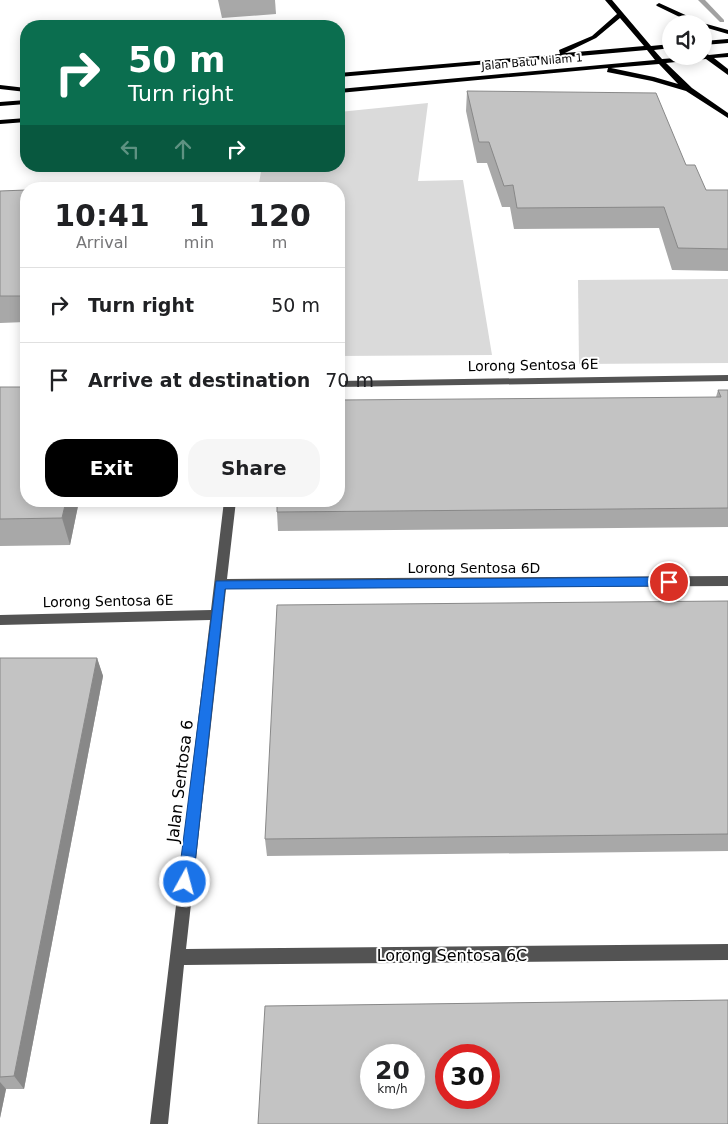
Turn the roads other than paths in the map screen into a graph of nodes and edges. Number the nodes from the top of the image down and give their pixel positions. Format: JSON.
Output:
{"nodes":[{"id":1,"x":608,"y":0,"type":"edge"},
{"id":2,"x":657,"y":3,"type":"edge"},
{"id":3,"x":620,"y":15,"type":"junction"},
{"id":4,"x":668,"y":15,"type":"edge"},
{"id":5,"x":682,"y":15,"type":"edge"},
{"id":6,"x":712,"y":27,"type":"edge"},
{"id":7,"x":728,"y":32,"type":"edge"},
{"id":8,"x":728,"y":41,"type":"edge"},
{"id":9,"x":712,"y":42,"type":"edge"},
{"id":10,"x":662,"y":47,"type":"edge"},
{"id":11,"x":649,"y":48,"type":"junction"},
{"id":12,"x":712,"y":55,"type":"edge"},
{"id":13,"x":728,"y":55,"type":"edge"},
{"id":14,"x":555,"y":56,"type":"junction"},
{"id":15,"x":712,"y":60,"type":"edge"},
{"id":16,"x":660,"y":61,"type":"junction"},
{"id":17,"x":595,"y":67,"type":"junction"},
{"id":18,"x":728,"y":73,"type":"edge"},
{"id":19,"x":345,"y":74,"type":"edge"},
{"id":20,"x":0,"y":87,"type":"edge"},
{"id":21,"x":20,"y":89,"type":"edge"},
{"id":22,"x":345,"y":90,"type":"edge"},
{"id":23,"x":689,"y":90,"type":"junction"},
{"id":24,"x":20,"y":102,"type":"edge"},
{"id":25,"x":0,"y":104,"type":"edge"},
{"id":26,"x":728,"y":116,"type":"edge"},
{"id":27,"x":20,"y":120,"type":"edge"},
{"id":28,"x":0,"y":122,"type":"edge"},
{"id":29,"x":728,"y":378,"type":"edge"},
{"id":30,"x":345,"y":384,"type":"edge"},
{"id":31,"x":229,"y":507,"type":"edge"},
{"id":32,"x":728,"y":581,"type":"edge"},
{"id":33,"x":220,"y":584,"type":"junction"},
{"id":34,"x":216,"y":615,"type":"junction"},
{"id":35,"x":0,"y":620,"type":"edge"},
{"id":36,"x":728,"y":952,"type":"edge"},
{"id":37,"x":176,"y":957,"type":"junction"},
{"id":38,"x":159,"y":1124,"type":"edge"}],
"edges":[{"from":1,"to":3,"type":"main road"},
{"from":2,"to":4,"type":"main road"},
{"from":2,"to":5,"type":"main road"},
{"from":3,"to":11,"type":"main road"},
{"from":3,"to":14,"type":"main road"},
{"from":6,"to":7,"type":"main road"},
{"from":8,"to":9,"type":"main road"},
{"from":10,"to":11,"type":"main road","name":"Jalan Batu Nilam 1"},
{"from":11,"to":14,"type":"main road","name":"Jalan Batu Nilam 1"},
{"from":11,"to":16,"type":"main road"},
{"from":12,"to":13,"type":"main road","name":"Jalan Batu Nilam 1"},
{"from":14,"to":19,"type":"main road","name":"Jalan Batu Nilam 1"},
{"from":15,"to":18,"type":"main road"},
{"from":16,"to":17,"type":"main road","name":"Jalan Batu Nilam 1"},
{"from":16,"to":23,"type":"main road"},
{"from":17,"to":22,"type":"main road","name":"Jalan Batu Nilam 1"},
{"from":17,"to":23,"type":"main road"},
{"from":20,"to":21,"type":"main road"},
{"from":23,"to":26,"type":"main road"},
{"from":24,"to":25,"type":"main road"},
{"from":27,"to":28,"type":"main road"},
{"from":29,"to":30,"type":"street","name":"Lorong Sentosa 6E"},
{"from":31,"to":33,"type":"street","name":"Jalan Sentosa 6"},
{"from":32,"to":33,"type":"street","name":"Lorong Sentosa 6D"},
{"from":33,"to":34,"type":"street","name":"Jalan Sentosa 6"},
{"from":34,"to":35,"type":"street","name":"Lorong Sentosa 6E"},
{"from":34,"to":37,"type":"street","name":"Jalan Sentosa 6"},
{"from":36,"to":37,"type":"street","name":"Lorong Sentosa 6C"},
{"from":37,"to":38,"type":"street","name":"Jalan Sentosa 6"}]}
